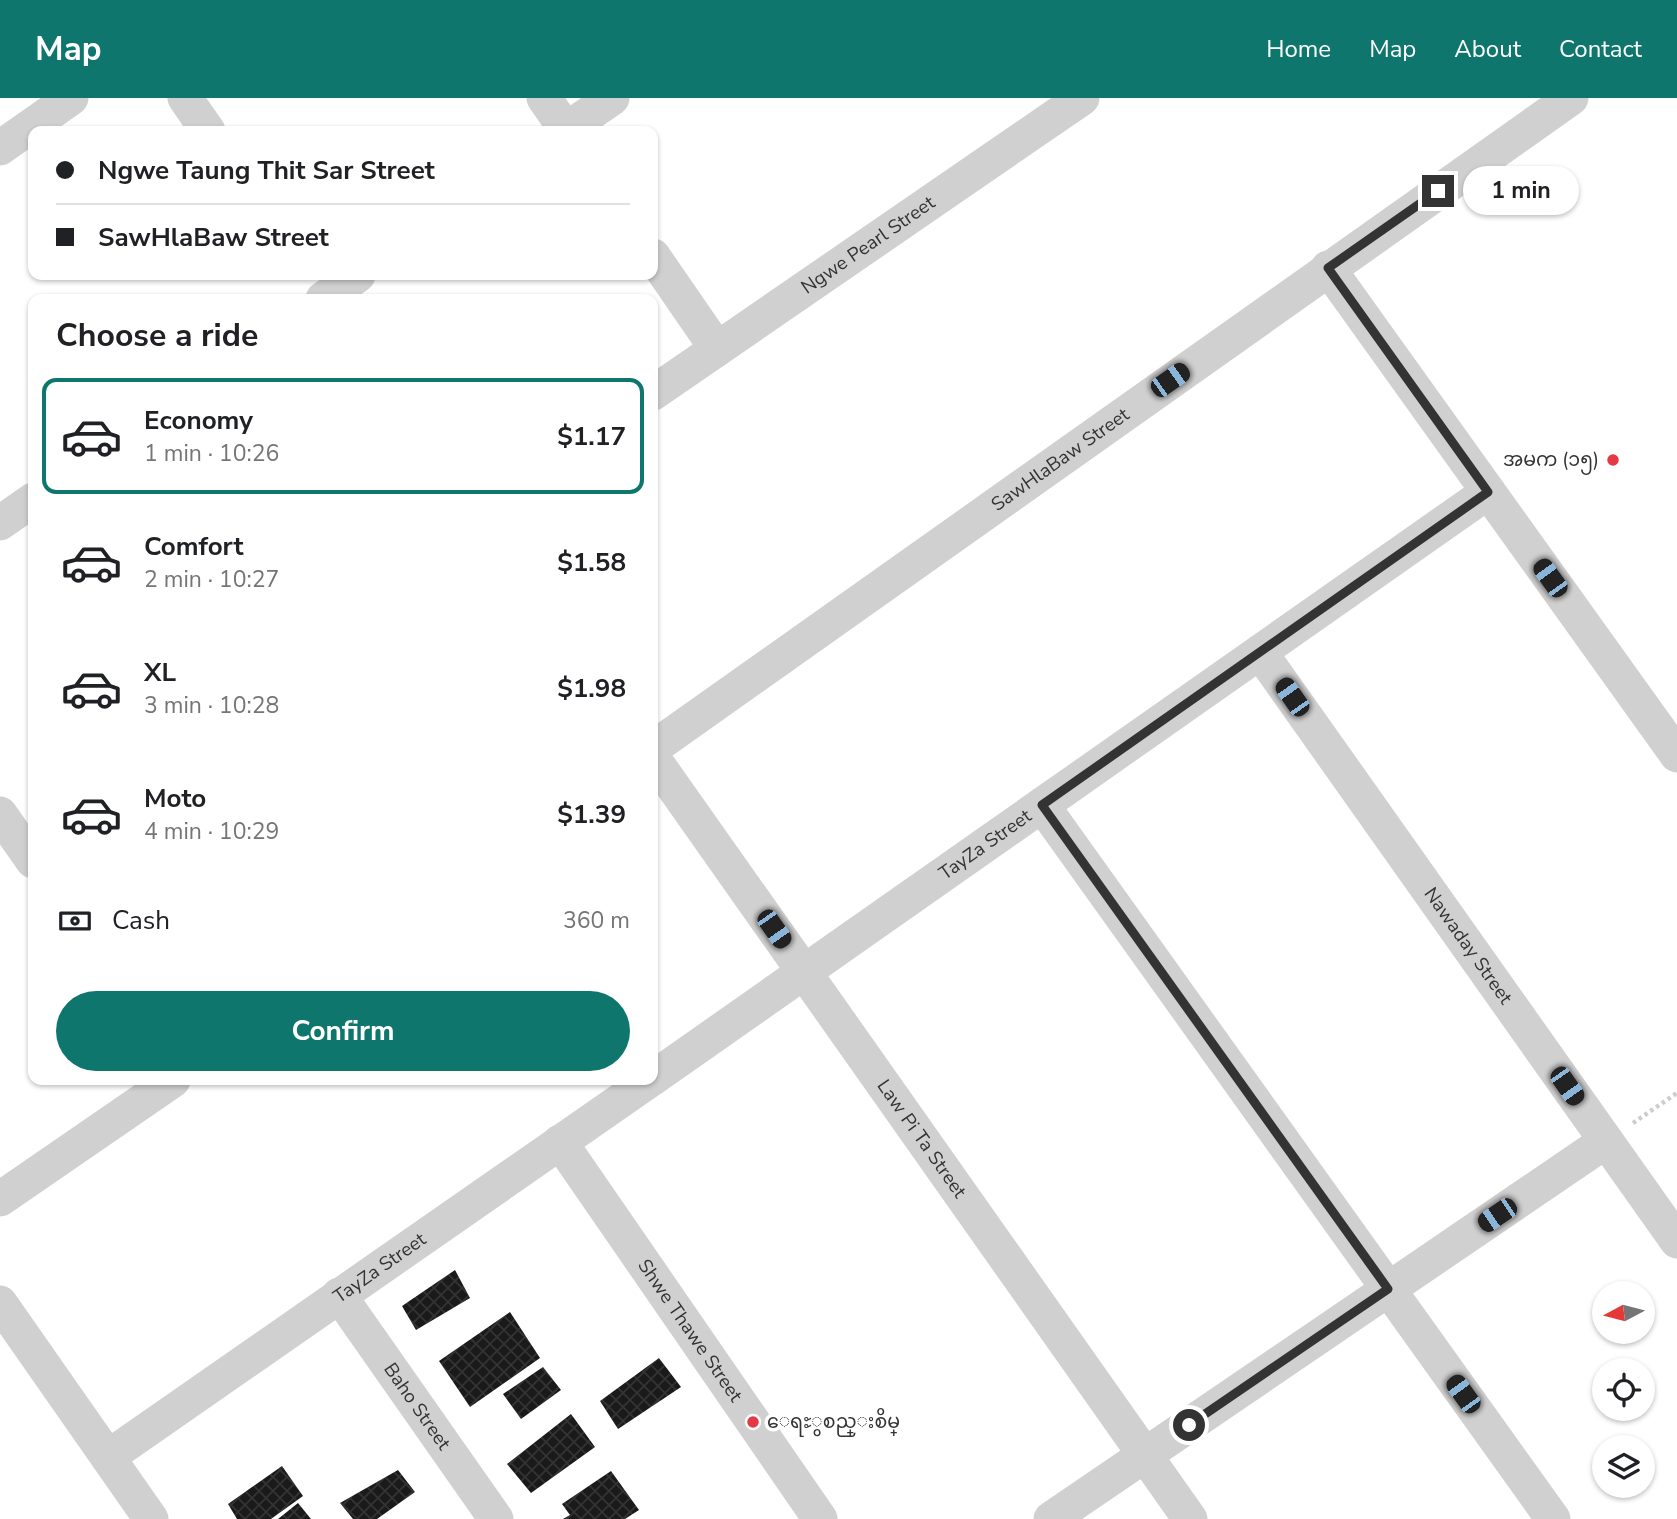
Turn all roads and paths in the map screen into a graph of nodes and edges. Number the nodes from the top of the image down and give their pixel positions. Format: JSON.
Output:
{"nodes":[{"id":1,"x":71,"y":98,"type":"edge"},
{"id":2,"x":185,"y":98,"type":"edge"},
{"id":3,"x":544,"y":98,"type":"edge"},
{"id":4,"x":612,"y":98,"type":"edge"},
{"id":5,"x":1082,"y":98,"type":"edge"},
{"id":6,"x":1571,"y":98,"type":"edge"},
{"id":7,"x":31,"y":126,"type":"edge"},
{"id":8,"x":205,"y":126,"type":"edge"},
{"id":9,"x":563,"y":126,"type":"edge"},
{"id":10,"x":573,"y":126,"type":"edge"},
{"id":11,"x":28,"y":128,"type":"edge"},
{"id":12,"x":0,"y":148,"type":"edge"},
{"id":13,"x":658,"y":263,"type":"edge"},
{"id":14,"x":1328,"y":268,"type":"junction"},
{"id":15,"x":348,"y":280,"type":"edge"},
{"id":16,"x":321,"y":293,"type":"edge"},
{"id":17,"x":717,"y":349,"type":"junction"},
{"id":18,"x":658,"y":390,"type":"edge"},
{"id":19,"x":1488,"y":492,"type":"junction"},
{"id":20,"x":28,"y":503,"type":"edge"},
{"id":21,"x":0,"y":523,"type":"edge"},
{"id":22,"x":1260,"y":652,"type":"junction"},
{"id":23,"x":658,"y":744,"type":"edge"},
{"id":24,"x":1676,"y":751,"type":"edge"},
{"id":25,"x":658,"y":765,"type":"edge"},
{"id":26,"x":1042,"y":805,"type":"junction"},
{"id":27,"x":805,"y":972,"type":"junction"},
{"id":28,"x":658,"y":1074,"type":"edge"},
{"id":29,"x":166,"y":1085,"type":"edge"},
{"id":30,"x":642,"y":1085,"type":"edge"},
{"id":31,"x":1677,"y":1093,"type":"edge"},
{"id":32,"x":1606,"y":1141,"type":"junction"},
{"id":33,"x":560,"y":1142,"type":"junction"},
{"id":34,"x":0,"y":1199,"type":"edge"},
{"id":35,"x":1677,"y":1241,"type":"edge"},
{"id":36,"x":1388,"y":1289,"type":"junction"},
{"id":37,"x":340,"y":1295,"type":"junction"},
{"id":38,"x":0,"y":1303,"type":"edge"},
{"id":39,"x":1145,"y":1455,"type":"junction"},
{"id":40,"x":108,"y":1457,"type":"junction"},
{"id":41,"x":151,"y":1519,"type":"edge"},
{"id":42,"x":496,"y":1519,"type":"edge"},
{"id":43,"x":820,"y":1519,"type":"edge"},
{"id":44,"x":1051,"y":1519,"type":"edge"},
{"id":45,"x":1191,"y":1519,"type":"edge"},
{"id":46,"x":1553,"y":1519,"type":"edge"}],
"edges":[{"from":1,"to":7,"type":"street"},
{"from":2,"to":8,"type":"street"},
{"from":3,"to":9,"type":"street"},
{"from":4,"to":10,"type":"street"},
{"from":5,"to":17,"type":"street","name":"Ngwe Pearl Street"},
{"from":6,"to":14,"type":"street","name":"SawHlaBaw Street"},
{"from":11,"to":12,"type":"street"},
{"from":13,"to":17,"type":"street"},
{"from":14,"to":19,"type":"street"},
{"from":14,"to":23,"type":"street","name":"SawHlaBaw Street"},
{"from":15,"to":16,"type":"street"},
{"from":17,"to":18,"type":"street","name":"Ngwe Pearl Street"},
{"from":19,"to":22,"type":"street","name":"TayZa Street"},
{"from":19,"to":24,"type":"street"},
{"from":20,"to":21,"type":"street"},
{"from":22,"to":26,"type":"street","name":"TayZa Street"},
{"from":22,"to":32,"type":"street","name":"Nawaday Street"},
{"from":25,"to":27,"type":"street","name":"Law Pi Ta Street"},
{"from":26,"to":27,"type":"street","name":"TayZa Street"},
{"from":26,"to":36,"type":"street"},
{"from":27,"to":28,"type":"street","name":"TayZa Street"},
{"from":27,"to":39,"type":"street","name":"Law Pi Ta Street"},
{"from":29,"to":34,"type":"street"},
{"from":30,"to":33,"type":"street","name":"TayZa Street"},
{"from":31,"to":32,"type":"path"},
{"from":32,"to":35,"type":"street","name":"Nawaday Street"},
{"from":32,"to":36,"type":"street"},
{"from":33,"to":37,"type":"street","name":"TayZa Street"},
{"from":33,"to":43,"type":"street","name":"Shwe Thawe Street"},
{"from":36,"to":39,"type":"street"},
{"from":36,"to":46,"type":"street"},
{"from":37,"to":40,"type":"street","name":"TayZa Street"},
{"from":37,"to":42,"type":"street","name":"Baho Street"},
{"from":38,"to":40,"type":"street"},
{"from":39,"to":44,"type":"street"},
{"from":39,"to":45,"type":"street","name":"Law Pi Ta Street"},
{"from":40,"to":41,"type":"street"}]}
